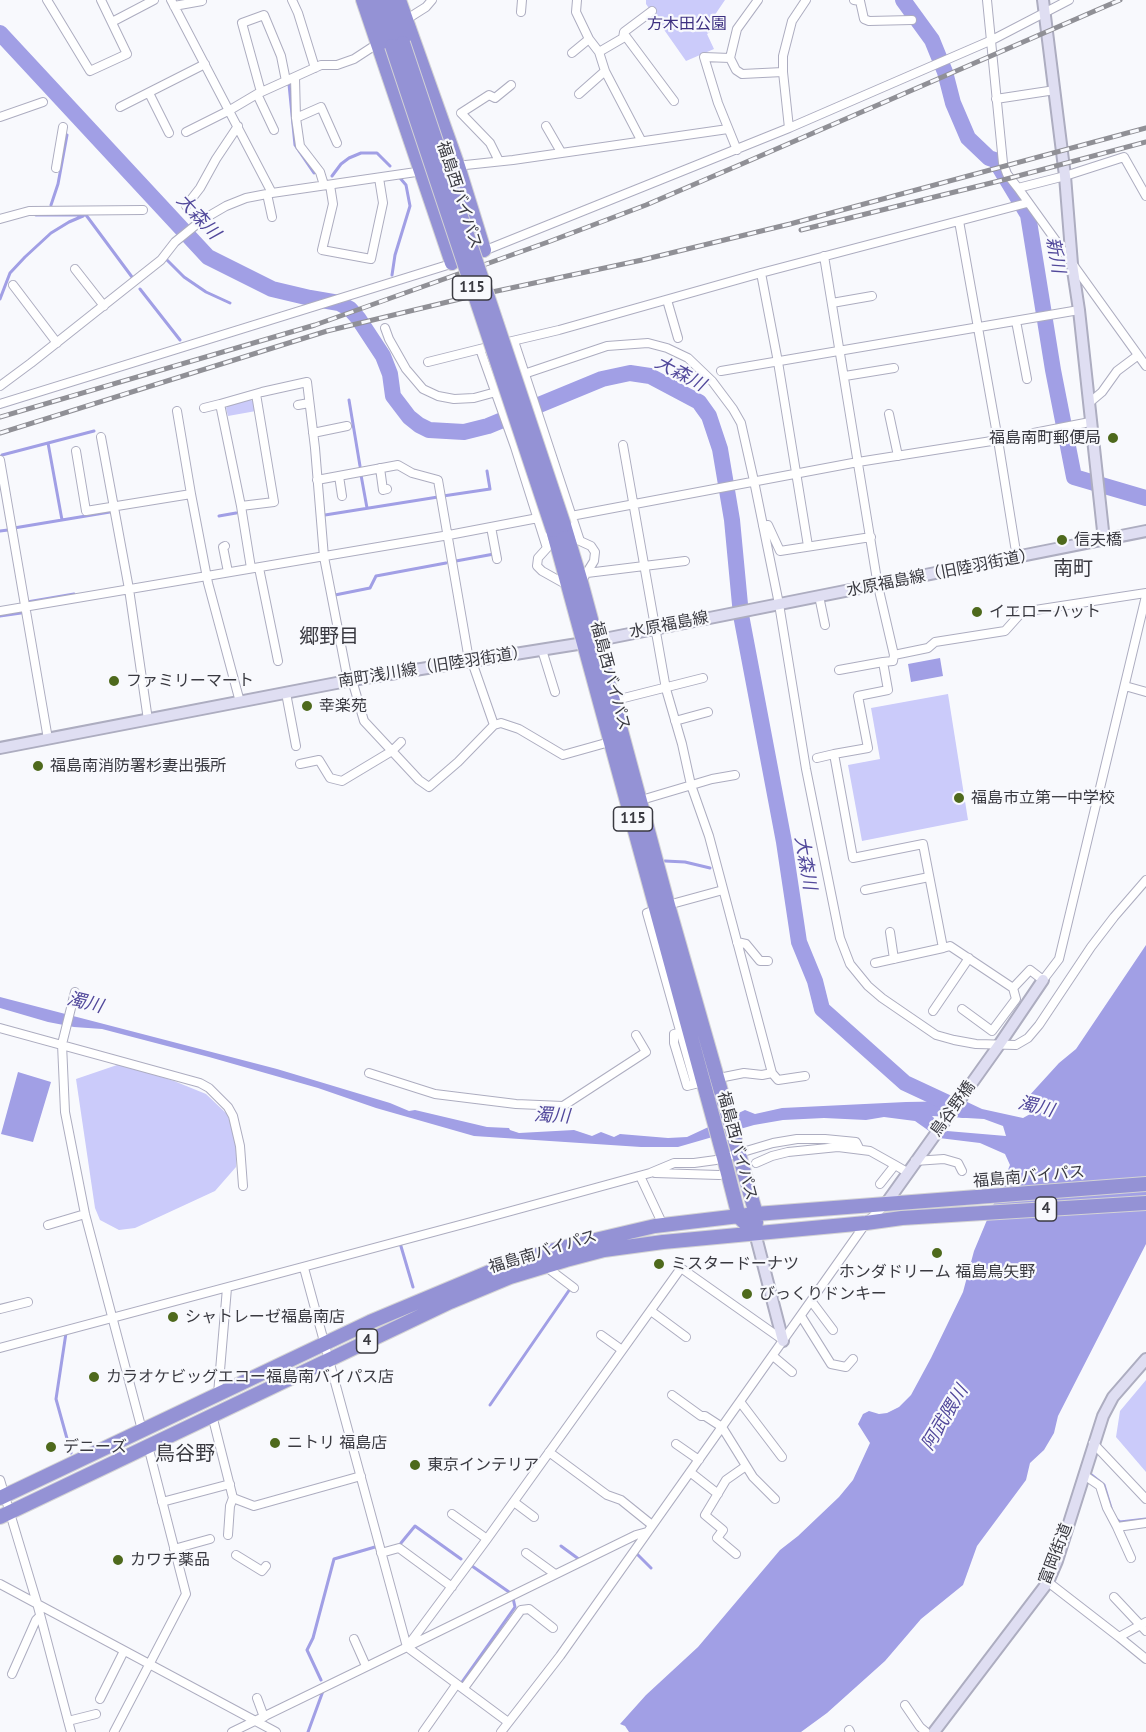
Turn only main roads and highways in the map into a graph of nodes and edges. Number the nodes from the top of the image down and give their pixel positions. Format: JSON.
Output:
{"nodes":[{"id":1,"x":363,"y":0,"type":"edge"},
{"id":2,"x":376,"y":0,"type":"edge"},
{"id":3,"x":388,"y":0,"type":"edge"},
{"id":4,"x":399,"y":0,"type":"edge"},
{"id":5,"x":397,"y":44,"type":"junction"},
{"id":6,"x":482,"y":251,"type":"road end"},
{"id":7,"x":454,"y":263,"type":"road end"},
{"id":8,"x":590,"y":641,"type":"junction"},
{"id":9,"x":616,"y":740,"type":"junction"},
{"id":10,"x":717,"y":1106,"type":"junction"},
{"id":11,"x":1146,"y":1184,"type":"edge"},
{"id":12,"x":1146,"y":1203,"type":"edge"},
{"id":13,"x":756,"y":1214,"type":"junction"},
{"id":14,"x":738,"y":1217,"type":"junction"},
{"id":15,"x":755,"y":1233,"type":"junction"},
{"id":16,"x":2,"y":1497,"type":"edge"},
{"id":17,"x":5,"y":1515,"type":"edge"}],
"edges":[{"from":1,"to":7,"type":"highway"},
{"from":2,"to":5,"type":"highway","name":"福島西バイパス","number":"115"},
{"from":3,"to":5,"type":"highway","name":"福島西バイパス","number":"115"},
{"from":4,"to":6,"type":"highway"},
{"from":5,"to":8,"type":"highway","name":"福島西バイパス","number":"115","bridge":true},
{"from":8,"to":9,"type":"highway","name":"福島西バイパス","number":"115"},
{"from":8,"to":9,"type":"highway","name":"福島西バイパス","number":"115"},
{"from":9,"to":10,"type":"highway","name":"福島西バイパス","number":"115"},
{"from":10,"to":13,"type":"highway","name":"福島西バイパス","number":"115"},
{"from":10,"to":14,"type":"highway","name":"福島西バイパス","number":"115"},
{"from":11,"to":13,"type":"highway","name":"福島南バイパス","number":"4"},
{"from":12,"to":15,"type":"highway","name":"福島南バイパス","number":"4"},
{"from":13,"to":14,"type":"highway","name":"福島南バイパス","number":"4"},
{"from":13,"to":15,"type":"highway","name":"福島西バイパス","number":"115"},
{"from":14,"to":15,"type":"highway","name":"福島西バイパス"},
{"from":14,"to":16,"type":"highway","name":"福島南バイパス","number":"4"},
{"from":15,"to":17,"type":"highway","name":"福島南バイパス","number":"4"}]}
